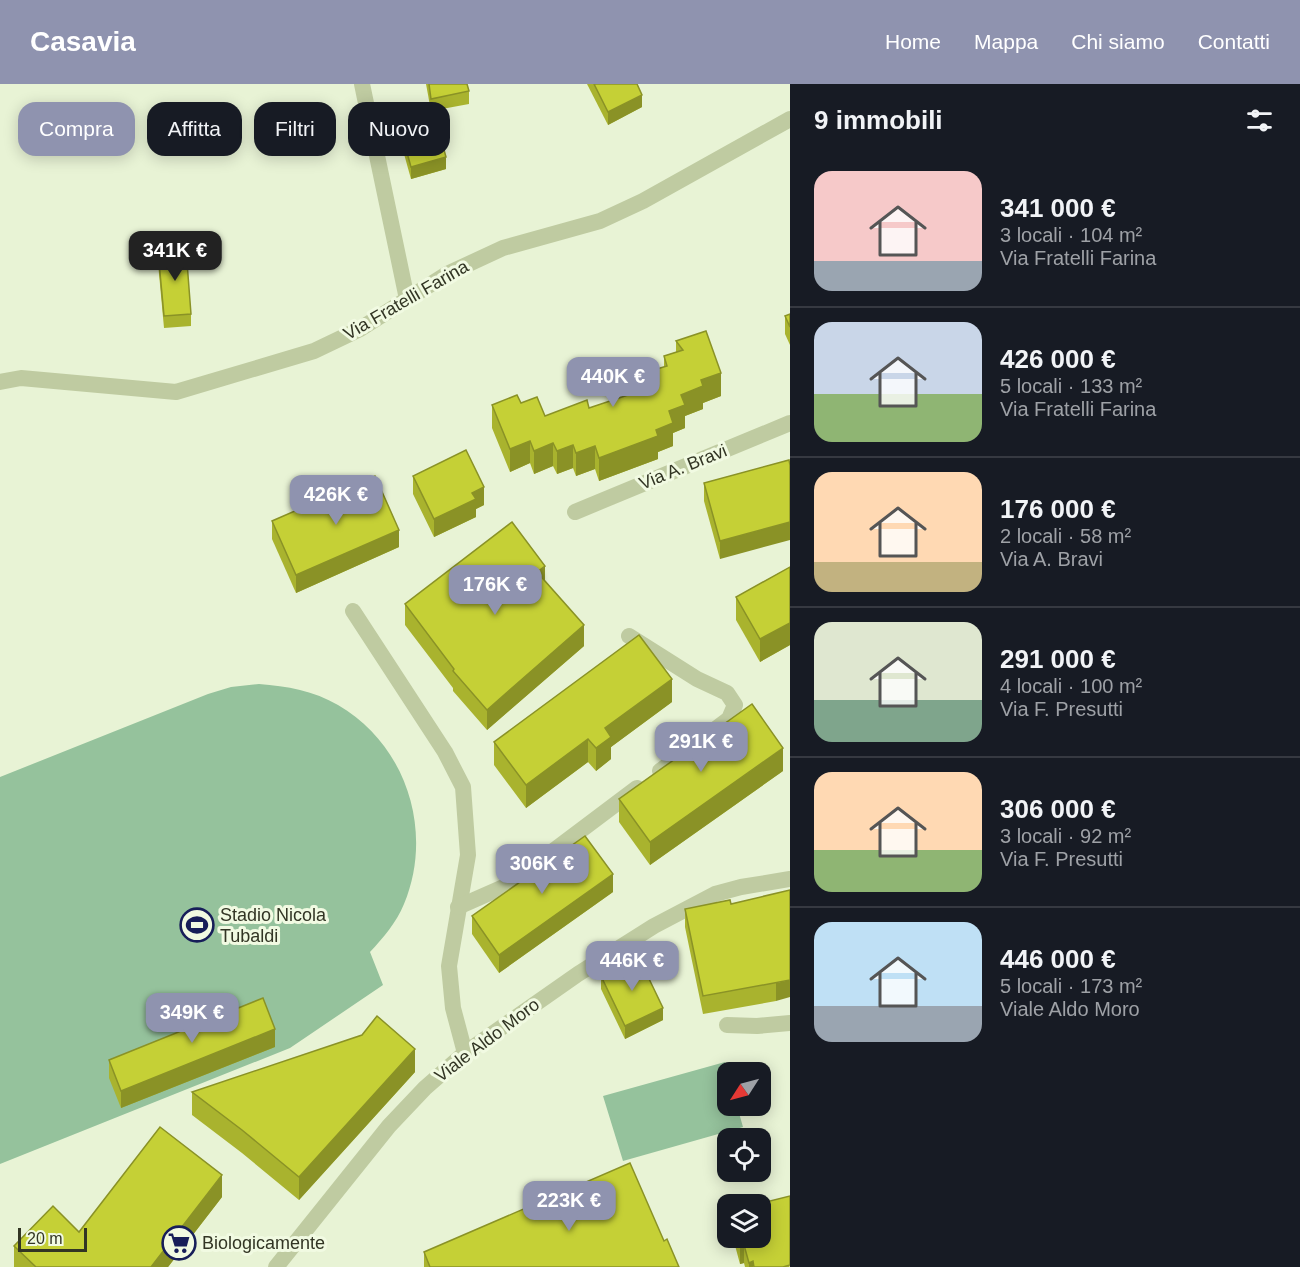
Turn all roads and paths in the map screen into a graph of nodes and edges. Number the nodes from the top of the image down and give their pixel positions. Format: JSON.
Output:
{"nodes":[{"id":1,"x":362,"y":84,"type":"edge"},
{"id":2,"x":790,"y":119,"type":"edge"},
{"id":3,"x":407,"y":299,"type":"junction"},
{"id":4,"x":0,"y":382,"type":"edge"},
{"id":5,"x":790,"y":423,"type":"edge"},
{"id":6,"x":575,"y":512,"type":"dead end"},
{"id":7,"x":353,"y":611,"type":"dead end"},
{"id":8,"x":629,"y":636,"type":"dead end"},
{"id":9,"x":790,"y":879,"type":"edge"},
{"id":10,"x":458,"y":907,"type":"junction"},
{"id":11,"x":790,"y":1023,"type":"edge"},
{"id":12,"x":727,"y":1025,"type":"dead end"},
{"id":13,"x":465,"y":1053,"type":"junction"},
{"id":14,"x":276,"y":1267,"type":"edge"}],
"edges":[{"from":1,"to":3,"type":"street"},
{"from":2,"to":3,"type":"street","name":"Via Fratelli Farina"},
{"from":3,"to":4,"type":"street","name":"Via Fratelli Farina"},
{"from":5,"to":6,"type":"street","name":"Via A. Bravi"},
{"from":7,"to":10,"type":"street"},
{"from":8,"to":10,"type":"street"},
{"from":9,"to":13,"type":"street","name":"Viale Aldo Moro"},
{"from":10,"to":13,"type":"street"},
{"from":11,"to":12,"type":"street"},
{"from":13,"to":14,"type":"street","name":"Viale Aldo Moro"}]}
